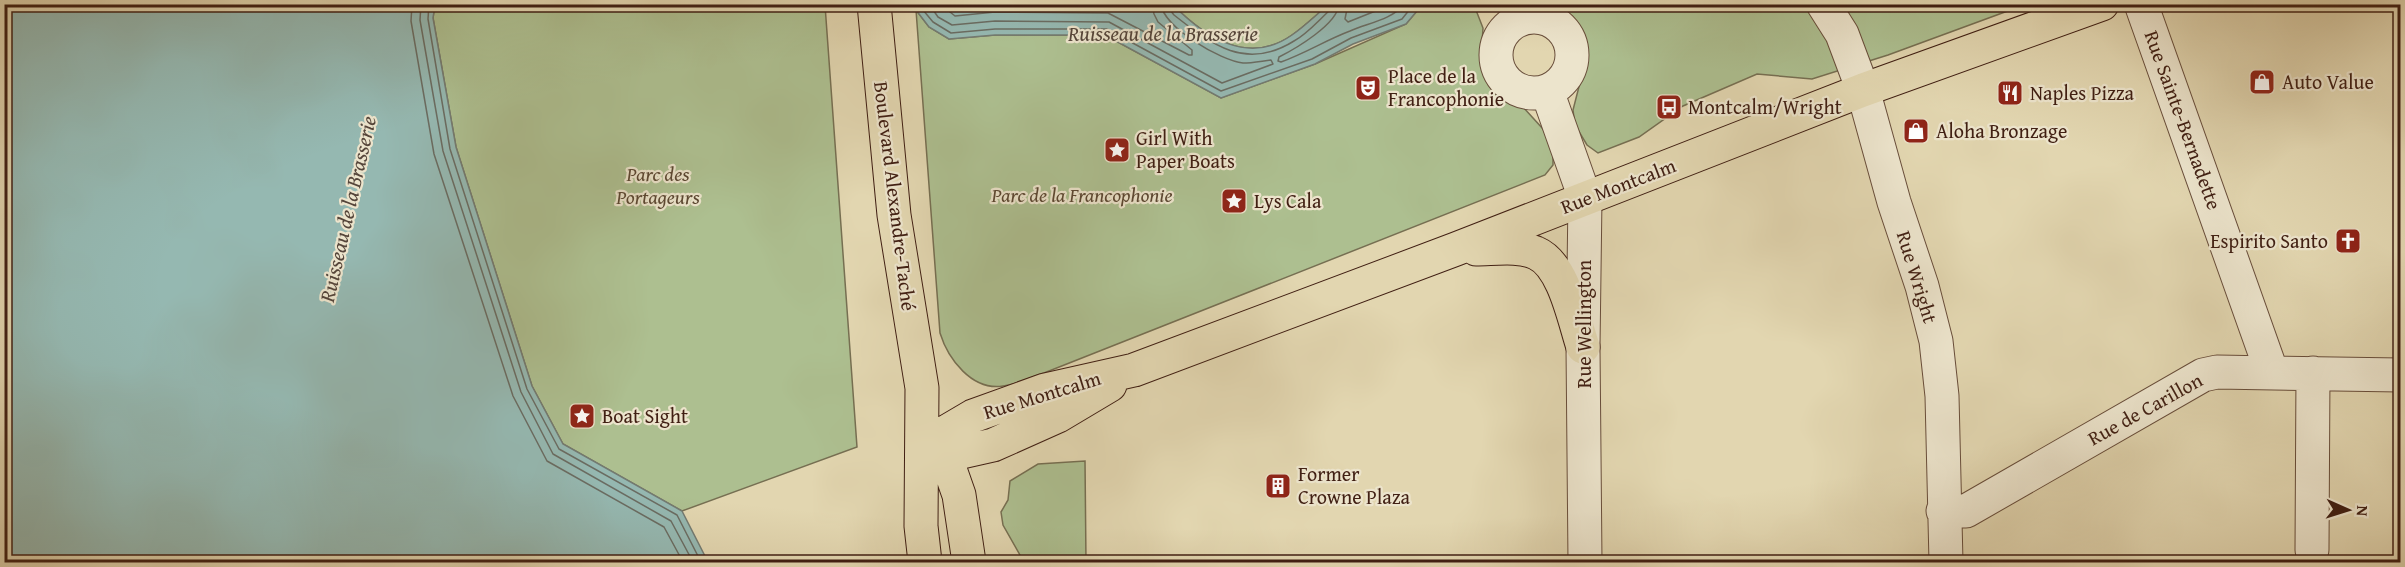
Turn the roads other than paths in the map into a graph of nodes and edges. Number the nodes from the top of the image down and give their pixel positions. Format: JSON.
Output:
{"nodes":[{"id":1,"x":874,"y":4,"type":"edge"},
{"id":2,"x":1823,"y":4,"type":"edge"},
{"id":3,"x":2102,"y":4,"type":"edge"},
{"id":4,"x":2140,"y":4,"type":"edge"},
{"id":5,"x":1863,"y":90,"type":"junction"},
{"id":6,"x":1547,"y":91,"type":"dead end"},
{"id":7,"x":1585,"y":198,"type":"junction"},
{"id":8,"x":1456,"y":249,"type":"junction"},
{"id":9,"x":1583,"y":347,"type":"junction"},
{"id":10,"x":2272,"y":373,"type":"junction"},
{"id":11,"x":2313,"y":373,"type":"junction"},
{"id":12,"x":2400,"y":375,"type":"edge"},
{"id":13,"x":932,"y":450,"type":"junction"},
{"id":14,"x":1943,"y":511,"type":"junction"},
{"id":15,"x":2312,"y":550,"type":"dead end"},
{"id":16,"x":925,"y":562,"type":"edge"},
{"id":17,"x":969,"y":562,"type":"edge"},
{"id":18,"x":1586,"y":562,"type":"edge"},
{"id":19,"x":1946,"y":562,"type":"edge"}],
"edges":[{"from":1,"to":13,"type":"main road","name":"Boulevard Alexandre-Taché"},
{"from":2,"to":5,"type":"street","name":"Rue Wright"},
{"from":3,"to":5,"type":"main road","name":"Rue Montcalm"},
{"from":4,"to":10,"type":"street","name":"Rue Sainte-Bernadette"},
{"from":5,"to":7,"type":"main road","name":"Rue Montcalm"},
{"from":5,"to":14,"type":"street","name":"Rue Wright"},
{"from":6,"to":7,"type":"street","name":"Rue Wellington"},
{"from":7,"to":8,"type":"main road","name":"Rue Montcalm"},
{"from":7,"to":9,"type":"street","name":"Rue Wellington"},
{"from":8,"to":9,"type":"main road"},
{"from":8,"to":13,"type":"main road","name":"Rue Montcalm"},
{"from":9,"to":18,"type":"street","name":"Rue Wellington"},
{"from":10,"to":11,"type":"street","name":"Rue de Carillon"},
{"from":10,"to":14,"type":"street","name":"Rue de Carillon"},
{"from":11,"to":12,"type":"street","name":"Rue de Carillon"},
{"from":11,"to":15,"type":"street"},
{"from":13,"to":16,"type":"main road","name":"Boulevard Alexandre-Taché"},
{"from":13,"to":17,"type":"main road","name":"Boulevard Alexandre-Taché"},
{"from":14,"to":19,"type":"street","name":"Rue Wright"}]}
